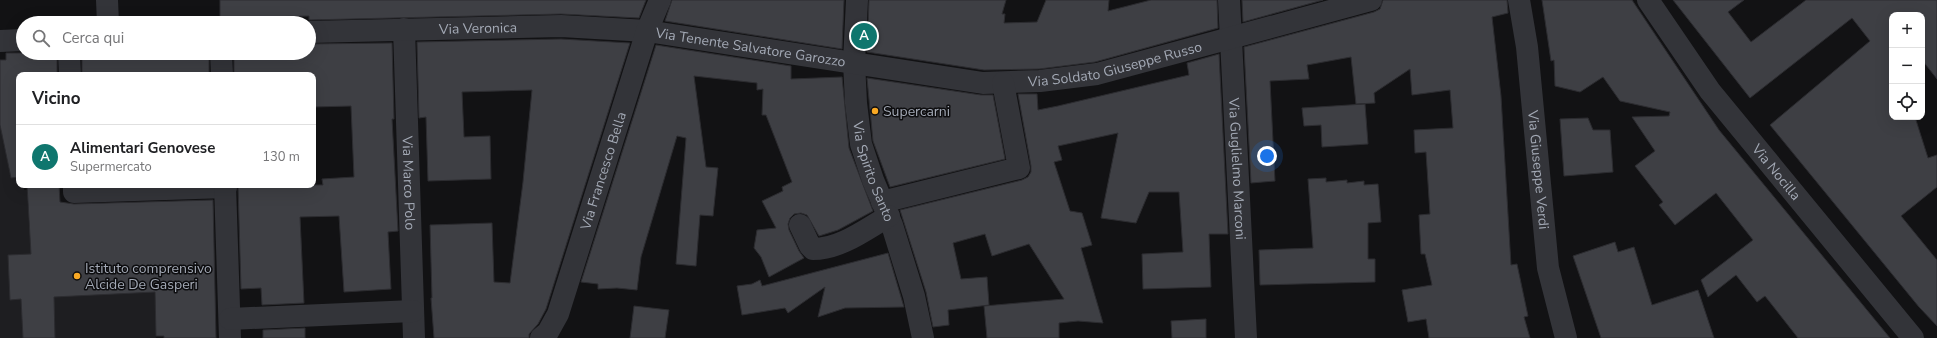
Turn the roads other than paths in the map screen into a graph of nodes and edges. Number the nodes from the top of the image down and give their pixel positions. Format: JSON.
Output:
{"nodes":[{"id":1,"x":107,"y":0,"type":"edge"},
{"id":2,"x":660,"y":0,"type":"edge"},
{"id":3,"x":857,"y":0,"type":"edge"},
{"id":4,"x":1230,"y":0,"type":"edge"},
{"id":5,"x":1371,"y":0,"type":"edge"},
{"id":6,"x":1519,"y":0,"type":"edge"},
{"id":7,"x":1648,"y":0,"type":"edge"},
{"id":8,"x":108,"y":16,"type":"edge"},
{"id":9,"x":404,"y":29,"type":"junction"},
{"id":10,"x":647,"y":31,"type":"junction"},
{"id":11,"x":316,"y":32,"type":"edge"},
{"id":12,"x":1231,"y":37,"type":"junction"},
{"id":13,"x":16,"y":40,"type":"edge"},
{"id":14,"x":0,"y":41,"type":"edge"},
{"id":15,"x":70,"y":60,"type":"edge"},
{"id":16,"x":221,"y":60,"type":"edge"},
{"id":17,"x":854,"y":62,"type":"junction"},
{"id":18,"x":70,"y":72,"type":"edge"},
{"id":19,"x":222,"y":72,"type":"edge"},
{"id":20,"x":1003,"y":83,"type":"junction"},
{"id":21,"x":74,"y":188,"type":"edge"},
{"id":22,"x":175,"y":188,"type":"edge"},
{"id":23,"x":225,"y":188,"type":"edge"},
{"id":24,"x":886,"y":209,"type":"junction"},
{"id":25,"x":800,"y":225,"type":"dead end"},
{"id":26,"x":413,"y":311,"type":"junction"},
{"id":27,"x":230,"y":328,"type":"edge"},
{"id":28,"x":414,"y":338,"type":"edge"},
{"id":29,"x":541,"y":338,"type":"edge"},
{"id":30,"x":923,"y":338,"type":"edge"},
{"id":31,"x":1246,"y":338,"type":"edge"},
{"id":32,"x":1566,"y":338,"type":"edge"},
{"id":33,"x":1912,"y":338,"type":"edge"}],
"edges":[{"from":1,"to":8,"type":"street"},
{"from":2,"to":10,"type":"street","name":"Via Francesco Bella"},
{"from":3,"to":17,"type":"street","name":"Via Spirito Santo"},
{"from":4,"to":12,"type":"street","name":"Via Guglielmo Marconi"},
{"from":5,"to":12,"type":"street","name":"Via Soldato Giuseppe Russo"},
{"from":6,"to":32,"type":"street","name":"Via Giuseppe Verdi"},
{"from":7,"to":33,"type":"street","name":"Via Nocilla"},
{"from":9,"to":10,"type":"street","name":"Via Veronica"},
{"from":9,"to":11,"type":"street","name":"Via Veronica"},
{"from":9,"to":26,"type":"street","name":"Via Marco Polo"},
{"from":10,"to":17,"type":"street","name":"Via Tenente Salvatore Garozzo"},
{"from":10,"to":29,"type":"street","name":"Via Francesco Bella"},
{"from":12,"to":20,"type":"street","name":"Via Soldato Giuseppe Russo"},
{"from":12,"to":31,"type":"street","name":"Via Guglielmo Marconi"},
{"from":13,"to":14,"type":"street"},
{"from":15,"to":18,"type":"street"},
{"from":16,"to":19,"type":"street"},
{"from":17,"to":20,"type":"street","name":"Via Soldato Giuseppe Russo"},
{"from":17,"to":24,"type":"street","name":"Via Spirito Santo"},
{"from":20,"to":24,"type":"street"},
{"from":21,"to":22,"type":"street"},
{"from":23,"to":27,"type":"street"},
{"from":24,"to":25,"type":"street"},
{"from":24,"to":30,"type":"street","name":"Via Spirito Santo"},
{"from":26,"to":27,"type":"street"},
{"from":26,"to":28,"type":"street","name":"Via Marco Polo"}]}
